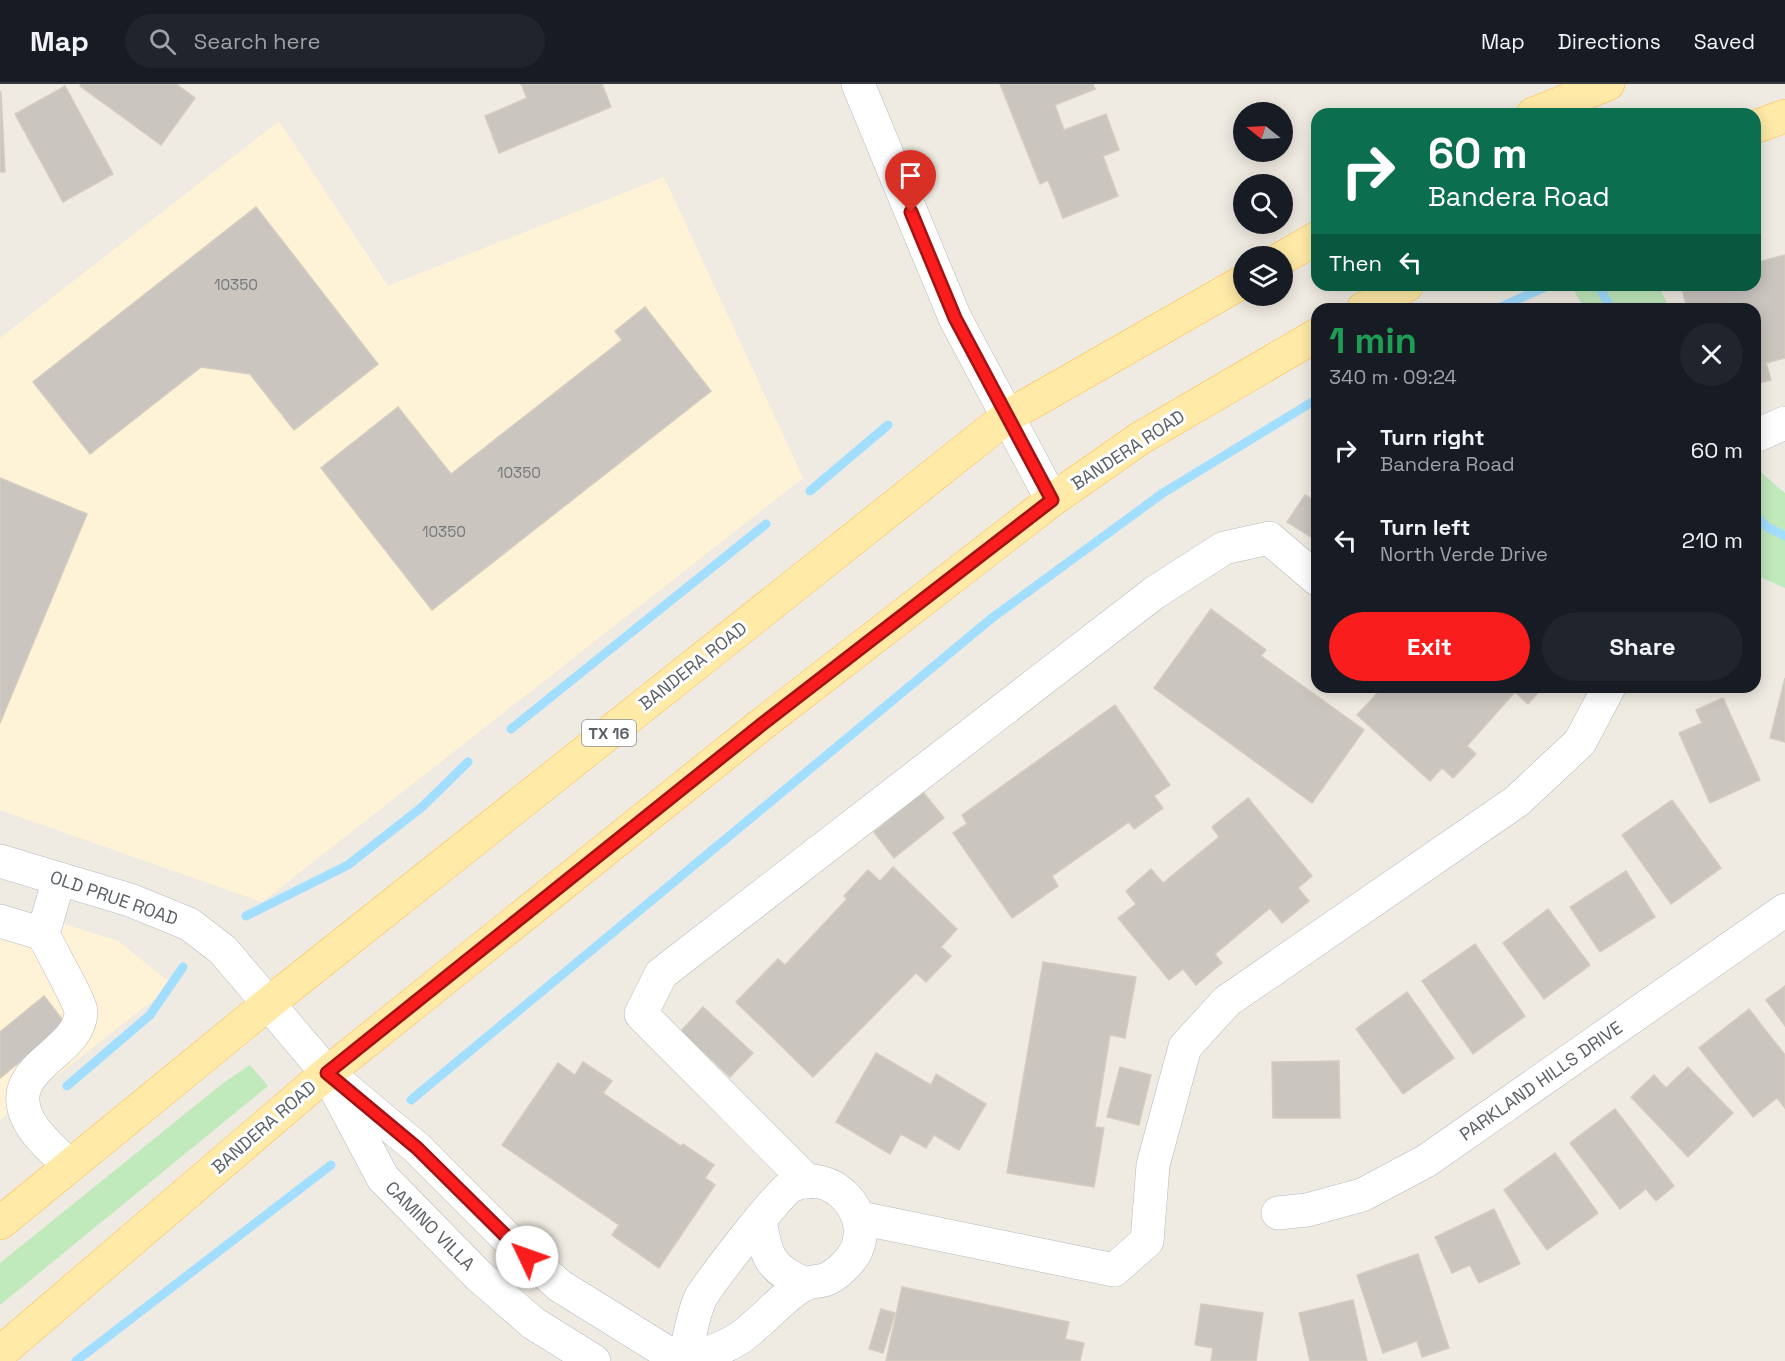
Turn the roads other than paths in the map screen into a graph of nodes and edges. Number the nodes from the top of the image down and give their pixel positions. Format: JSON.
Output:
{"nodes":[{"id":1,"x":858,"y":84,"type":"edge"},
{"id":2,"x":1608,"y":84,"type":"edge"},
{"id":3,"x":1548,"y":108,"type":"edge"},
{"id":4,"x":1785,"y":116,"type":"edge"},
{"id":5,"x":1761,"y":125,"type":"edge"},
{"id":6,"x":1311,"y":241,"type":"edge"},
{"id":7,"x":1293,"y":252,"type":"edge"},
{"id":8,"x":1233,"y":287,"type":"edge"},
{"id":9,"x":1396,"y":291,"type":"edge"},
{"id":10,"x":1375,"y":303,"type":"edge"},
{"id":11,"x":1311,"y":339,"type":"edge"},
{"id":12,"x":1008,"y":416,"type":"junction"},
{"id":13,"x":1785,"y":423,"type":"edge"},
{"id":14,"x":1761,"y":433,"type":"edge"},
{"id":15,"x":1052,"y":500,"type":"junction"},
{"id":16,"x":1311,"y":574,"type":"edge"},
{"id":17,"x":1606,"y":693,"type":"edge"},
{"id":18,"x":0,"y":861,"type":"edge"},
{"id":19,"x":59,"y":879,"type":"junction"},
{"id":20,"x":1785,"y":910,"type":"edge"},
{"id":21,"x":0,"y":921,"type":"edge"},
{"id":22,"x":43,"y":934,"type":"junction"},
{"id":23,"x":268,"y":1003,"type":"junction"},
{"id":24,"x":327,"y":1073,"type":"junction"},
{"id":25,"x":69,"y":1166,"type":"junction"},
{"id":26,"x":808,"y":1182,"type":"junction"},
{"id":27,"x":1278,"y":1213,"type":"dead end"},
{"id":28,"x":860,"y":1218,"type":"junction"},
{"id":29,"x":760,"y":1220,"type":"junction"},
{"id":30,"x":0,"y":1222,"type":"edge"},
{"id":31,"x":805,"y":1284,"type":"junction"},
{"id":32,"x":0,"y":1353,"type":"edge"},
{"id":33,"x":594,"y":1361,"type":"edge"},
{"id":34,"x":684,"y":1361,"type":"edge"}],
"edges":[{"from":1,"to":12,"type":"street"},
{"from":2,"to":3,"type":"main road"},
{"from":4,"to":5,"type":"main road"},
{"from":6,"to":7,"type":"main road"},
{"from":8,"to":12,"type":"main road","name":"BANDERA ROAD","number":"TX 16"},
{"from":9,"to":10,"type":"main road"},
{"from":11,"to":15,"type":"main road","name":"BANDERA ROAD"},
{"from":12,"to":15,"type":"street"},
{"from":12,"to":23,"type":"main road","name":"BANDERA ROAD","number":"TX 16"},
{"from":13,"to":14,"type":"street"},
{"from":15,"to":24,"type":"main road","name":"BANDERA ROAD"},
{"from":16,"to":26,"type":"street"},
{"from":17,"to":28,"type":"street"},
{"from":18,"to":19,"type":"street","name":"OLD PRUE ROAD"},
{"from":19,"to":22,"type":"street"},
{"from":19,"to":23,"type":"street","name":"OLD PRUE ROAD"},
{"from":20,"to":27,"type":"street","name":"PARKLAND HILLS DRIVE"},
{"from":21,"to":22,"type":"street"},
{"from":22,"to":25,"type":"street"},
{"from":23,"to":24,"type":"street","name":"OLD PRUE ROAD"},
{"from":23,"to":25,"type":"main road","name":"BANDERA ROAD","number":"TX 16"},
{"from":24,"to":32,"type":"main road","name":"BANDERA ROAD"},
{"from":24,"to":33,"type":"street","name":"CAMINO VILLA"},
{"from":24,"to":34,"type":"street"},
{"from":25,"to":30,"type":"main road","name":"BANDERA ROAD","number":"TX 16"},
{"from":26,"to":28,"type":"street"},
{"from":26,"to":29,"type":"street"},
{"from":28,"to":31,"type":"street"},
{"from":29,"to":31,"type":"street"},
{"from":29,"to":34,"type":"street"},
{"from":31,"to":34,"type":"street"}]}
